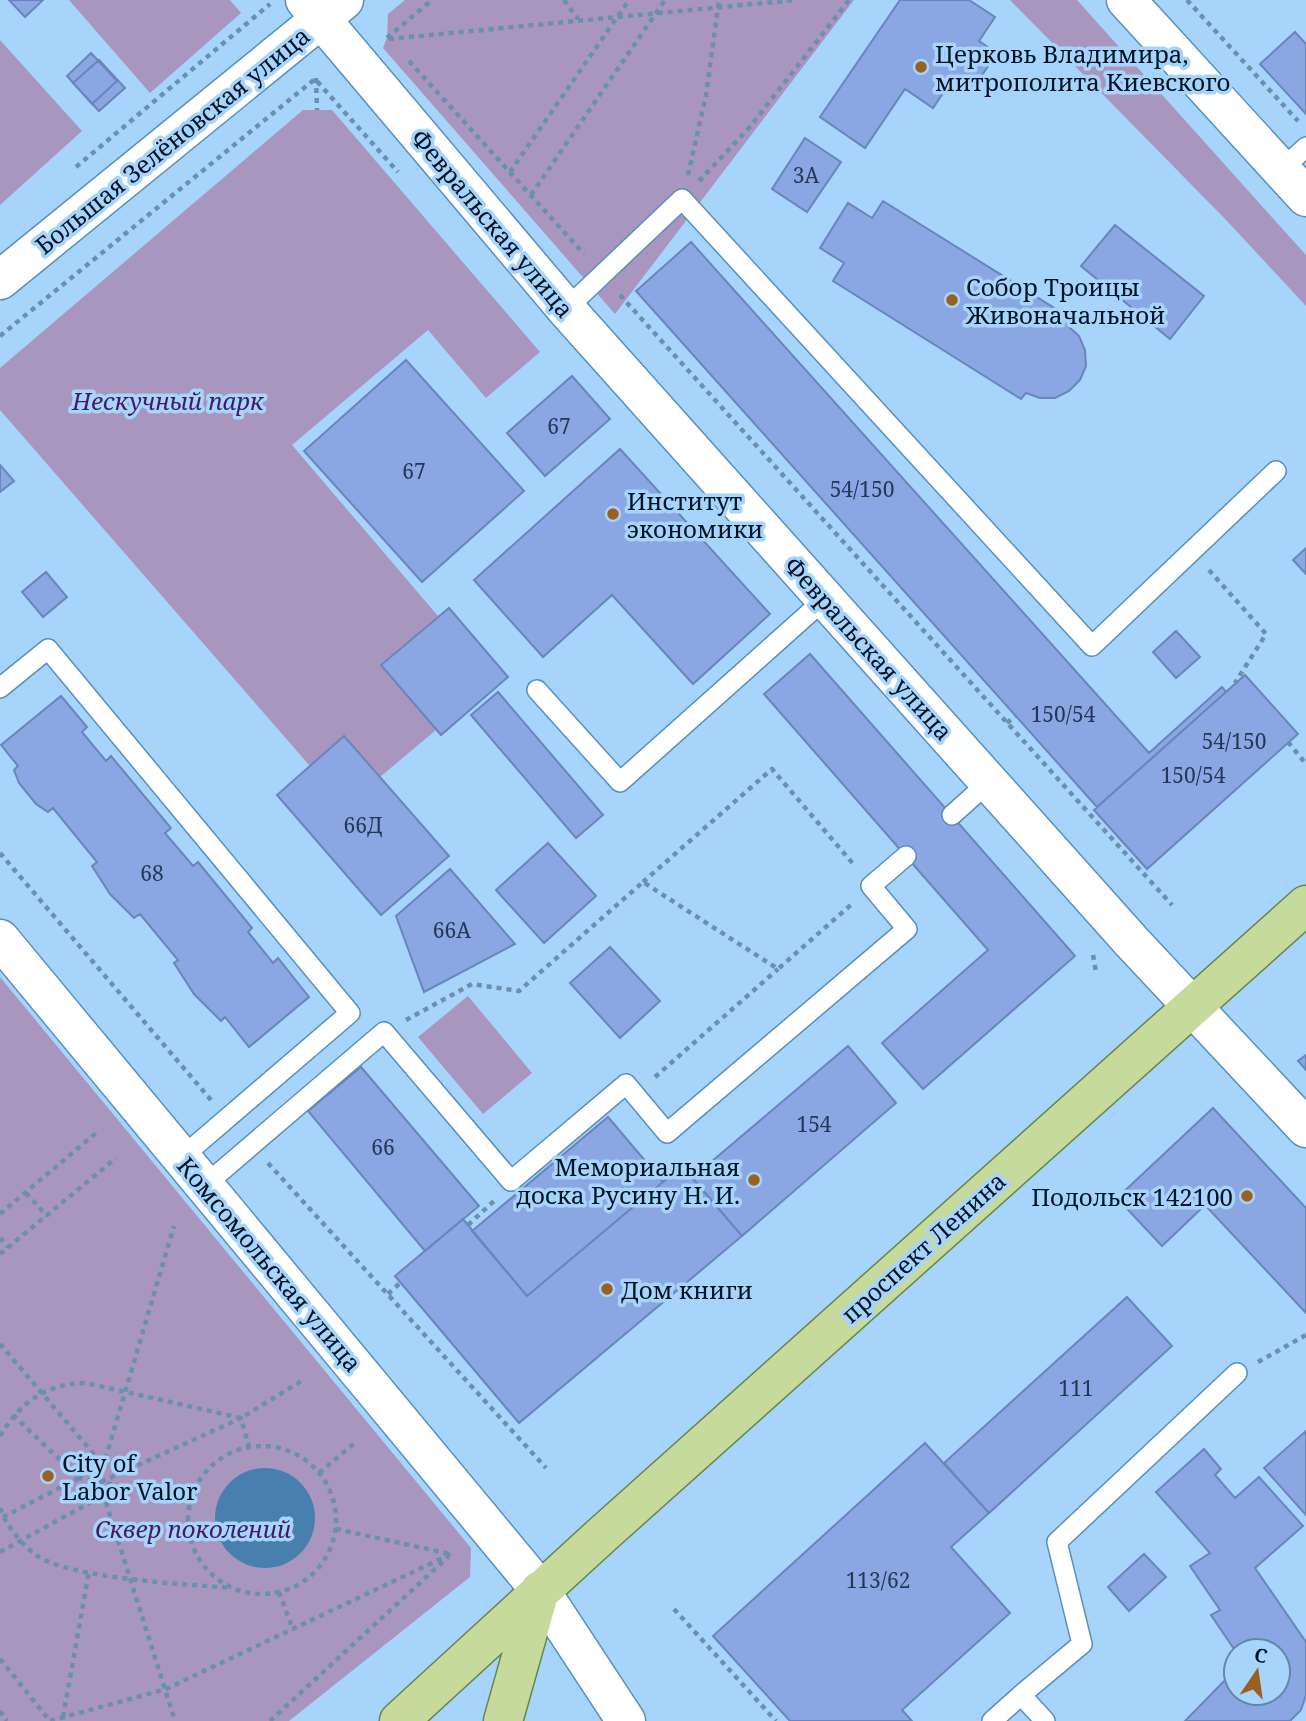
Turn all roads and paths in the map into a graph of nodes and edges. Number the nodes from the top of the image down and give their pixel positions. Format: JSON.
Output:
{"nodes":[{"id":1,"x":275,"y":0,"type":"edge"},
{"id":2,"x":432,"y":0,"type":"edge"},
{"id":3,"x":564,"y":0,"type":"edge"},
{"id":4,"x":629,"y":0,"type":"edge"},
{"id":5,"x":665,"y":0,"type":"edge"},
{"id":6,"x":719,"y":0,"type":"edge"},
{"id":7,"x":796,"y":0,"type":"edge"},
{"id":8,"x":849,"y":0,"type":"edge"},
{"id":9,"x":1126,"y":0,"type":"edge"},
{"id":10,"x":1187,"y":0,"type":"edge"},
{"id":11,"x":323,"y":6,"type":"edge"},
{"id":12,"x":719,"y":7,"type":"junction"},
{"id":13,"x":656,"y":13,"type":"junction"},
{"id":14,"x":618,"y":17,"type":"junction"},
{"id":15,"x":579,"y":20,"type":"junction"},
{"id":16,"x":387,"y":38,"type":"junction"},
{"id":17,"x":397,"y":48,"type":"dead end"},
{"id":18,"x":406,"y":58,"type":"dead end"},
{"id":19,"x":1306,"y":130,"type":"edge"},
{"id":20,"x":74,"y":169,"type":"dead end"},
{"id":21,"x":1298,"y":171,"type":"edge"},
{"id":22,"x":510,"y":172,"type":"junction"},
{"id":23,"x":399,"y":173,"type":"dead end"},
{"id":24,"x":531,"y":195,"type":"junction"},
{"id":25,"x":682,"y":200,"type":"junction"},
{"id":26,"x":603,"y":275,"type":"junction"},
{"id":27,"x":0,"y":281,"type":"edge"},
{"id":28,"x":566,"y":309,"type":"junction"},
{"id":29,"x":0,"y":336,"type":"edge"},
{"id":30,"x":1276,"y":471,"type":"dead end"},
{"id":31,"x":1192,"y":551,"type":"junction"},
{"id":32,"x":825,"y":598,"type":"junction"},
{"id":33,"x":1235,"y":683,"type":"dead end"},
{"id":34,"x":0,"y":688,"type":"edge"},
{"id":35,"x":537,"y":690,"type":"dead end"},
{"id":36,"x":1015,"y":716,"type":"dead end"},
{"id":37,"x":1007,"y":723,"type":"junction"},
{"id":38,"x":1288,"y":742,"type":"dead end"},
{"id":39,"x":1306,"y":764,"type":"edge"},
{"id":40,"x":989,"y":782,"type":"junction"},
{"id":41,"x":952,"y":815,"type":"dead end"},
{"id":42,"x":906,"y":856,"type":"dead end"},
{"id":43,"x":643,"y":882,"type":"junction"},
{"id":44,"x":871,"y":886,"type":"junction"},
{"id":45,"x":1172,"y":905,"type":"dead end"},
{"id":46,"x":1306,"y":905,"type":"edge"},
{"id":47,"x":0,"y":939,"type":"edge"},
{"id":48,"x":1091,"y":946,"type":"dead end"},
{"id":49,"x":778,"y":969,"type":"junction"},
{"id":50,"x":1096,"y":972,"type":"dead end"},
{"id":51,"x":1192,"y":1007,"type":"junction"},
{"id":52,"x":384,"y":1032,"type":"junction"},
{"id":53,"x":635,"y":1095,"type":"junction"},
{"id":54,"x":1306,"y":1128,"type":"edge"},
{"id":55,"x":96,"y":1133,"type":"dead end"},
{"id":56,"x":116,"y":1157,"type":"dead end"},
{"id":57,"x":193,"y":1171,"type":"junction"},
{"id":58,"x":511,"y":1181,"type":"junction"},
{"id":59,"x":26,"y":1193,"type":"junction"},
{"id":60,"x":0,"y":1213,"type":"edge"},
{"id":61,"x":47,"y":1216,"type":"junction"},
{"id":62,"x":468,"y":1225,"type":"dead end"},
{"id":63,"x":174,"y":1226,"type":"dead end"},
{"id":64,"x":0,"y":1238,"type":"edge"},
{"id":65,"x":8,"y":1247,"type":"junction"},
{"id":66,"x":0,"y":1254,"type":"edge"},
{"id":67,"x":401,"y":1283,"type":"dead end"},
{"id":68,"x":387,"y":1294,"type":"dead end"},
{"id":69,"x":1306,"y":1335,"type":"edge"},
{"id":70,"x":0,"y":1344,"type":"edge"},
{"id":71,"x":1237,"y":1373,"type":"joint"},
{"id":72,"x":303,"y":1380,"type":"dead end"},
{"id":73,"x":41,"y":1392,"type":"junction"},
{"id":74,"x":126,"y":1393,"type":"junction"},
{"id":75,"x":13,"y":1415,"type":"junction"},
{"id":76,"x":241,"y":1418,"type":"junction"},
{"id":77,"x":0,"y":1436,"type":"edge"},
{"id":78,"x":356,"y":1442,"type":"dead end"},
{"id":79,"x":249,"y":1447,"type":"junction"},
{"id":80,"x":104,"y":1466,"type":"junction"},
{"id":81,"x":319,"y":1473,"type":"junction"},
{"id":82,"x":79,"y":1478,"type":"junction"},
{"id":83,"x":100,"y":1482,"type":"junction"},
{"id":84,"x":191,"y":1500,"type":"junction"},
{"id":85,"x":0,"y":1508,"type":"edge"},
{"id":86,"x":3,"y":1517,"type":"junction"},
{"id":87,"x":336,"y":1529,"type":"junction"},
{"id":88,"x":21,"y":1541,"type":"junction"},
{"id":89,"x":0,"y":1552,"type":"edge"},
{"id":90,"x":451,"y":1554,"type":"junction"},
{"id":91,"x":89,"y":1572,"type":"junction"},
{"id":92,"x":130,"y":1578,"type":"junction"},
{"id":93,"x":235,"y":1589,"type":"junction"},
{"id":94,"x":540,"y":1590,"type":"junction"},
{"id":95,"x":279,"y":1592,"type":"junction"},
{"id":96,"x":674,"y":1609,"type":"dead end"},
{"id":97,"x":293,"y":1630,"type":"junction"},
{"id":98,"x":0,"y":1659,"type":"edge"},
{"id":99,"x":166,"y":1689,"type":"junction"},
{"id":100,"x":1021,"y":1695,"type":"junction"},
{"id":101,"x":0,"y":1712,"type":"edge"},
{"id":102,"x":63,"y":1717,"type":"junction"},
{"id":103,"x":8,"y":1721,"type":"edge"},
{"id":104,"x":50,"y":1721,"type":"edge"},
{"id":105,"x":176,"y":1721,"type":"edge"},
{"id":106,"x":270,"y":1721,"type":"edge"},
{"id":107,"x":399,"y":1721,"type":"edge"},
{"id":108,"x":502,"y":1721,"type":"edge"},
{"id":109,"x":626,"y":1721,"type":"edge"},
{"id":110,"x":776,"y":1721,"type":"edge"},
{"id":111,"x":992,"y":1721,"type":"edge"},
{"id":112,"x":1045,"y":1721,"type":"edge"}],
"edges":[{"from":1,"to":20,"type":"path"},
{"from":2,"to":16,"type":"path"},
{"from":3,"to":15,"type":"path"},
{"from":4,"to":14,"type":"path"},
{"from":5,"to":13,"type":"path"},
{"from":6,"to":12,"type":"path"},
{"from":7,"to":12,"type":"path"},
{"from":8,"to":25,"type":"path"},
{"from":9,"to":21,"type":"street"},
{"from":10,"to":19,"type":"path"},
{"from":11,"to":27,"type":"street","name":"Большая Зелёновская улица"},
{"from":11,"to":28,"type":"street","name":"Февральская улица"},
{"from":12,"to":13,"type":"path"},
{"from":12,"to":25,"type":"path"},
{"from":13,"to":14,"type":"path"},
{"from":13,"to":24,"type":"path"},
{"from":14,"to":15,"type":"path"},
{"from":14,"to":22,"type":"path"},
{"from":15,"to":16,"type":"path"},
{"from":16,"to":17,"type":"path"},
{"from":18,"to":22,"type":"path"},
{"from":22,"to":24,"type":"path"},
{"from":23,"to":29,"type":"path"},
{"from":24,"to":26,"type":"path"},
{"from":25,"to":26,"type":"lane"},
{"from":25,"to":31,"type":"lane"},
{"from":26,"to":28,"type":"lane"},
{"from":26,"to":37,"type":"path"},
{"from":28,"to":32,"type":"street","name":"Февральская улица"},
{"from":30,"to":31,"type":"lane"},
{"from":31,"to":33,"type":"path"},
{"from":32,"to":35,"type":"lane"},
{"from":32,"to":40,"type":"street","name":"Февральская улица"},
{"from":34,"to":57,"type":"lane"},
{"from":36,"to":37,"type":"path"},
{"from":37,"to":45,"type":"path"},
{"from":38,"to":39,"type":"path"},
{"from":40,"to":41,"type":"lane"},
{"from":40,"to":51,"type":"street","name":"Февральская улица"},
{"from":42,"to":44,"type":"lane"},
{"from":43,"to":44,"type":"path"},
{"from":43,"to":49,"type":"path"},
{"from":43,"to":52,"type":"path"},
{"from":44,"to":49,"type":"path"},
{"from":44,"to":53,"type":"lane"},
{"from":46,"to":51,"type":"main road","name":"проспект Ленина"},
{"from":47,"to":57,"type":"street","name":"Комсомольская улица"},
{"from":48,"to":50,"type":"path"},
{"from":49,"to":53,"type":"path"},
{"from":51,"to":54,"type":"street","name":"Февральская улица"},
{"from":51,"to":94,"type":"main road","name":"проспект Ленина"},
{"from":52,"to":57,"type":"lane"},
{"from":52,"to":58,"type":"lane"},
{"from":53,"to":58,"type":"lane"},
{"from":55,"to":59,"type":"path"},
{"from":56,"to":61,"type":"path"},
{"from":57,"to":94,"type":"street","name":"Комсомольская улица"},
{"from":58,"to":62,"type":"path"},
{"from":59,"to":60,"type":"path"},
{"from":59,"to":61,"type":"path"},
{"from":61,"to":65,"type":"path"},
{"from":63,"to":74,"type":"path"},
{"from":64,"to":65,"type":"path"},
{"from":65,"to":66,"type":"path"},
{"from":67,"to":68,"type":"path"},
{"from":69,"to":71,"type":"path"},
{"from":70,"to":73,"type":"path"},
{"from":71,"to":100,"type":"lane"},
{"from":72,"to":76,"type":"path"},
{"from":73,"to":74,"type":"path"},
{"from":73,"to":75,"type":"path"},
{"from":73,"to":80,"type":"path"},
{"from":74,"to":76,"type":"path"},
{"from":74,"to":80,"type":"path"},
{"from":75,"to":77,"type":"path"},
{"from":75,"to":82,"type":"path"},
{"from":76,"to":79,"type":"path"},
{"from":76,"to":83,"type":"path"},
{"from":78,"to":81,"type":"path"},
{"from":79,"to":81,"type":"path"},
{"from":79,"to":84,"type":"path"},
{"from":80,"to":83,"type":"path"},
{"from":81,"to":87,"type":"path"},
{"from":82,"to":83,"type":"path"},
{"from":82,"to":86,"type":"path"},
{"from":83,"to":84,"type":"path"},
{"from":83,"to":88,"type":"path"},
{"from":83,"to":92,"type":"path"},
{"from":84,"to":93,"type":"path"},
{"from":85,"to":86,"type":"path"},
{"from":86,"to":88,"type":"path"},
{"from":87,"to":90,"type":"path"},
{"from":87,"to":95,"type":"path"},
{"from":88,"to":89,"type":"path"},
{"from":88,"to":91,"type":"path"},
{"from":90,"to":97,"type":"path"},
{"from":90,"to":106,"type":"path"},
{"from":91,"to":92,"type":"path"},
{"from":91,"to":102,"type":"path"},
{"from":92,"to":93,"type":"path"},
{"from":92,"to":99,"type":"path"},
{"from":93,"to":95,"type":"path"},
{"from":94,"to":107,"type":"main road","name":"проспект Ленина"},
{"from":94,"to":108,"type":"main road"},
{"from":94,"to":109,"type":"street","name":"Комсомольская улица"},
{"from":95,"to":97,"type":"path"},
{"from":96,"to":110,"type":"path"},
{"from":97,"to":99,"type":"path"},
{"from":98,"to":104,"type":"path"},
{"from":99,"to":102,"type":"path"},
{"from":99,"to":105,"type":"path"},
{"from":100,"to":111,"type":"lane"},
{"from":100,"to":112,"type":"lane"},
{"from":101,"to":103,"type":"path"},
{"from":102,"to":104,"type":"path"}]}
